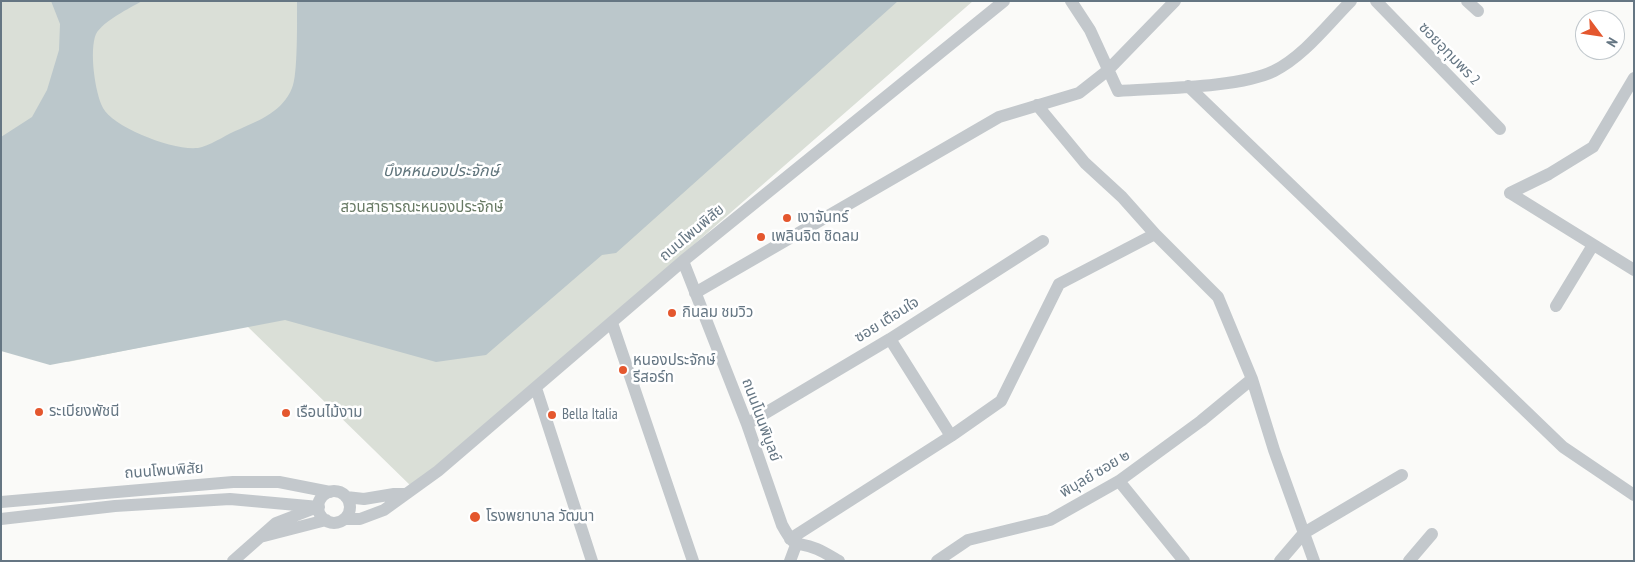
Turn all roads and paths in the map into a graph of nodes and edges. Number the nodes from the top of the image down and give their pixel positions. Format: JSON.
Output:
{"nodes":[{"id":1,"x":1004,"y":1,"type":"edge"},
{"id":2,"x":1071,"y":1,"type":"edge"},
{"id":3,"x":1174,"y":1,"type":"edge"},
{"id":4,"x":1351,"y":1,"type":"edge"},
{"id":5,"x":1376,"y":1,"type":"edge"},
{"id":6,"x":1468,"y":1,"type":"edge"},
{"id":7,"x":1478,"y":11,"type":"dead end"},
{"id":8,"x":1107,"y":71,"type":"junction"},
{"id":9,"x":1634,"y":78,"type":"edge"},
{"id":10,"x":1188,"y":86,"type":"junction"},
{"id":11,"x":1037,"y":105,"type":"junction"},
{"id":12,"x":1500,"y":129,"type":"dead end"},
{"id":13,"x":1155,"y":234,"type":"junction"},
{"id":14,"x":1043,"y":241,"type":"dead end"},
{"id":15,"x":1594,"y":246,"type":"junction"},
{"id":16,"x":683,"y":261,"type":"junction"},
{"id":17,"x":1634,"y":270,"type":"edge"},
{"id":18,"x":696,"y":293,"type":"junction"},
{"id":19,"x":1556,"y":306,"type":"dead end"},
{"id":20,"x":612,"y":323,"type":"junction"},
{"id":21,"x":890,"y":339,"type":"junction"},
{"id":22,"x":1252,"y":379,"type":"junction"},
{"id":23,"x":536,"y":388,"type":"junction"},
{"id":24,"x":746,"y":424,"type":"junction"},
{"id":25,"x":950,"y":436,"type":"junction"},
{"id":26,"x":1402,"y":475,"type":"dead end"},
{"id":27,"x":1119,"y":481,"type":"junction"},
{"id":28,"x":330,"y":492,"type":"junction"},
{"id":29,"x":405,"y":494,"type":"junction"},
{"id":30,"x":1634,"y":495,"type":"edge"},
{"id":31,"x":346,"y":497,"type":"junction"},
{"id":32,"x":1,"y":502,"type":"edge"},
{"id":33,"x":279,"y":503,"type":"junction"},
{"id":34,"x":318,"y":507,"type":"junction"},
{"id":35,"x":1,"y":519,"type":"edge"},
{"id":36,"x":344,"y":519,"type":"junction"},
{"id":37,"x":326,"y":520,"type":"junction"},
{"id":38,"x":276,"y":523,"type":"junction"},
{"id":39,"x":1304,"y":533,"type":"junction"},
{"id":40,"x":1432,"y":534,"type":"dead end"},
{"id":41,"x":260,"y":537,"type":"junction"},
{"id":42,"x":793,"y":542,"type":"junction"},
{"id":43,"x":232,"y":561,"type":"edge"},
{"id":44,"x":592,"y":561,"type":"edge"},
{"id":45,"x":693,"y":561,"type":"edge"},
{"id":46,"x":790,"y":561,"type":"edge"},
{"id":47,"x":839,"y":561,"type":"edge"},
{"id":48,"x":937,"y":561,"type":"edge"},
{"id":49,"x":1184,"y":561,"type":"edge"},
{"id":50,"x":1280,"y":561,"type":"edge"},
{"id":51,"x":1314,"y":561,"type":"edge"},
{"id":52,"x":1408,"y":561,"type":"edge"}],
"edges":[{"from":1,"to":16,"type":"street","name":"ถนนโพนพิสัย"},
{"from":2,"to":8,"type":"street"},
{"from":3,"to":8,"type":"street"},
{"from":4,"to":10,"type":"street"},
{"from":5,"to":12,"type":"street","name":"ซอยอุทุมพร 2"},
{"from":6,"to":7,"type":"street"},
{"from":8,"to":10,"type":"street"},
{"from":8,"to":11,"type":"street"},
{"from":9,"to":15,"type":"street"},
{"from":10,"to":30,"type":"street"},
{"from":11,"to":13,"type":"street"},
{"from":11,"to":18,"type":"street"},
{"from":13,"to":22,"type":"street"},
{"from":13,"to":25,"type":"street"},
{"from":14,"to":21,"type":"street","name":"ซอย เตือนใจ"},
{"from":15,"to":17,"type":"street"},
{"from":15,"to":19,"type":"street"},
{"from":16,"to":18,"type":"street","name":"ถนนโนนพิบูลย์"},
{"from":16,"to":20,"type":"street","name":"ถนนโพนพิสัย"},
{"from":18,"to":24,"type":"street","name":"ถนนโนนพิบูลย์"},
{"from":20,"to":23,"type":"street","name":"ถนนโพนพิสัย"},
{"from":20,"to":45,"type":"street"},
{"from":21,"to":24,"type":"street","name":"ซอย เตือนใจ"},
{"from":21,"to":25,"type":"street"},
{"from":22,"to":27,"type":"street","name":"พิบุลย์ ซอย ๒"},
{"from":22,"to":39,"type":"street"},
{"from":23,"to":29,"type":"street","name":"ถนนโพนพิสัย"},
{"from":23,"to":44,"type":"street"},
{"from":24,"to":42,"type":"street","name":"ถนนโนนพิบูลย์"},
{"from":25,"to":42,"type":"street"},
{"from":26,"to":39,"type":"street"},
{"from":27,"to":48,"type":"street","name":"พิบุลย์ ซอย ๒"},
{"from":27,"to":49,"type":"street"},
{"from":28,"to":31,"type":"street"},
{"from":28,"to":32,"type":"street","name":"ถนนโพนพิสัย"},
{"from":28,"to":34,"type":"street"},
{"from":29,"to":31,"type":"street","name":"ถนนโพนพิสัย"},
{"from":29,"to":36,"type":"street","name":"ถนนโพนพิสัย"},
{"from":31,"to":36,"type":"street"},
{"from":33,"to":34,"type":"street"},
{"from":33,"to":35,"type":"street"},
{"from":33,"to":38,"type":"street"},
{"from":34,"to":37,"type":"street"},
{"from":34,"to":38,"type":"street"},
{"from":36,"to":37,"type":"street"},
{"from":37,"to":41,"type":"street"},
{"from":38,"to":41,"type":"street"},
{"from":39,"to":50,"type":"street"},
{"from":39,"to":51,"type":"street"},
{"from":40,"to":52,"type":"street"},
{"from":41,"to":43,"type":"street"},
{"from":42,"to":46,"type":"street"},
{"from":42,"to":47,"type":"street"}]}
